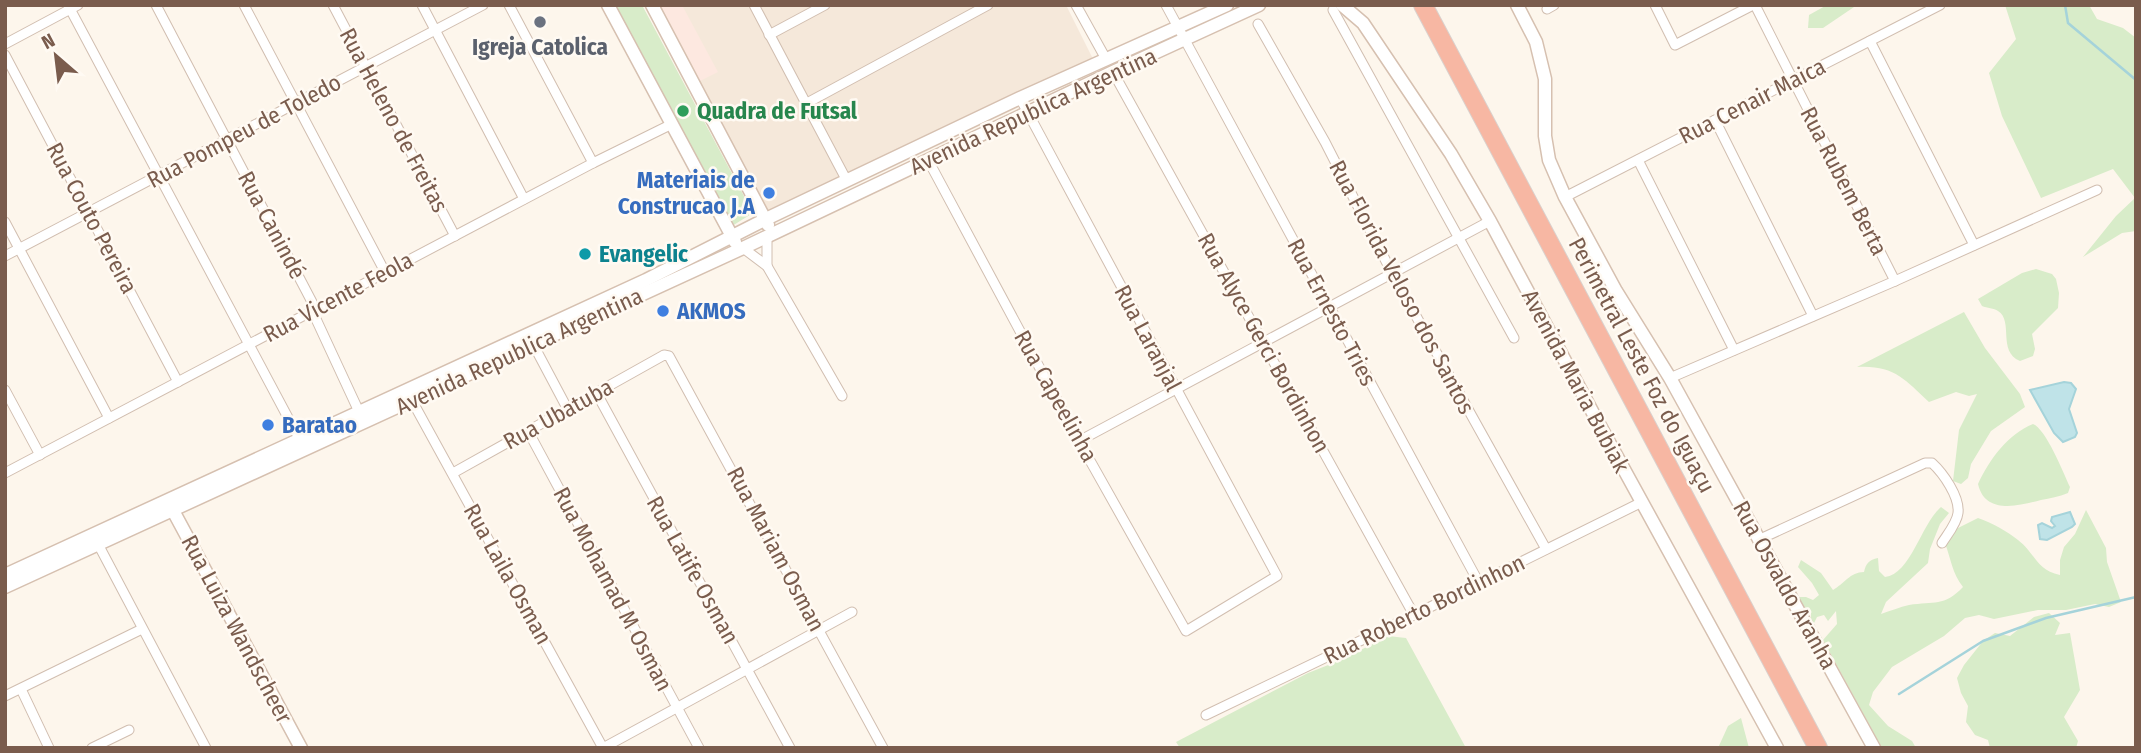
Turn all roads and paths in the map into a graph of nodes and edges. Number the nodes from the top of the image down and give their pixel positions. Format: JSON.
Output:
{"nodes":[{"id":1,"x":156,"y":5,"type":"edge"},
{"id":2,"x":244,"y":5,"type":"edge"},
{"id":3,"x":333,"y":5,"type":"edge"},
{"id":4,"x":422,"y":5,"type":"edge"},
{"id":5,"x":483,"y":5,"type":"edge"},
{"id":6,"x":509,"y":5,"type":"edge"},
{"id":7,"x":608,"y":5,"type":"edge"},
{"id":8,"x":652,"y":5,"type":"edge"},
{"id":9,"x":754,"y":5,"type":"edge"},
{"id":10,"x":825,"y":5,"type":"edge"},
{"id":11,"x":988,"y":5,"type":"edge"},
{"id":12,"x":1076,"y":5,"type":"edge"},
{"id":13,"x":1167,"y":5,"type":"edge"},
{"id":14,"x":1227,"y":5,"type":"edge"},
{"id":15,"x":1259,"y":5,"type":"edge"},
{"id":16,"x":1356,"y":5,"type":"edge"},
{"id":17,"x":1423,"y":5,"type":"edge"},
{"id":18,"x":1517,"y":5,"type":"edge"},
{"id":19,"x":1655,"y":5,"type":"edge"},
{"id":20,"x":1754,"y":5,"type":"edge"},
{"id":21,"x":1940,"y":5,"type":"edge"},
{"id":22,"x":72,"y":7,"type":"edge"},
{"id":23,"x":1337,"y":7,"type":"edge"},
{"id":24,"x":1363,"y":23,"type":"junction"},
{"id":25,"x":1258,"y":24,"type":"dead end"},
{"id":26,"x":1178,"y":27,"type":"junction"},
{"id":27,"x":435,"y":30,"type":"junction"},
{"id":28,"x":769,"y":35,"type":"junction"},
{"id":29,"x":1186,"y":40,"type":"junction"},
{"id":30,"x":1870,"y":41,"type":"junction"},
{"id":31,"x":5,"y":44,"type":"edge"},
{"id":32,"x":5,"y":55,"type":"edge"},
{"id":33,"x":1106,"y":59,"type":"junction"},
{"id":34,"x":366,"y":67,"type":"junction"},
{"id":35,"x":1113,"y":72,"type":"junction"},
{"id":36,"x":1792,"y":80,"type":"junction"},
{"id":37,"x":1020,"y":99,"type":"junction"},
{"id":38,"x":296,"y":103,"type":"junction"},
{"id":39,"x":807,"y":103,"type":"junction"},
{"id":40,"x":1027,"y":113,"type":"junction"},
{"id":41,"x":1715,"y":120,"type":"junction"},
{"id":42,"x":672,"y":124,"type":"junction"},
{"id":43,"x":227,"y":139,"type":"junction"},
{"id":44,"x":928,"y":160,"type":"junction"},
{"id":45,"x":1639,"y":160,"type":"junction"},
{"id":46,"x":593,"y":163,"type":"junction"},
{"id":47,"x":158,"y":176,"type":"junction"},
{"id":48,"x":847,"y":181,"type":"junction"},
{"id":49,"x":2097,"y":190,"type":"dead end"},
{"id":50,"x":1565,"y":197,"type":"junction"},
{"id":51,"x":524,"y":199,"type":"junction"},
{"id":52,"x":88,"y":212,"type":"junction"},
{"id":53,"x":766,"y":219,"type":"junction"},
{"id":54,"x":1490,"y":220,"type":"junction"},
{"id":55,"x":5,"y":222,"type":"edge"},
{"id":56,"x":455,"y":236,"type":"junction"},
{"id":57,"x":731,"y":237,"type":"junction"},
{"id":58,"x":766,"y":237,"type":"junction"},
{"id":59,"x":1459,"y":237,"type":"junction"},
{"id":60,"x":1974,"y":245,"type":"junction"},
{"id":61,"x":743,"y":248,"type":"junction"},
{"id":62,"x":19,"y":249,"type":"junction"},
{"id":63,"x":5,"y":256,"type":"edge"},
{"id":64,"x":767,"y":266,"type":"junction"},
{"id":65,"x":385,"y":272,"type":"junction"},
{"id":66,"x":1392,"y":273,"type":"junction"},
{"id":67,"x":1895,"y":281,"type":"junction"},
{"id":68,"x":1328,"y":306,"type":"junction"},
{"id":69,"x":314,"y":310,"type":"junction"},
{"id":70,"x":1813,"y":316,"type":"junction"},
{"id":71,"x":1514,"y":338,"type":"dead end"},
{"id":72,"x":1264,"y":342,"type":"junction"},
{"id":73,"x":249,"y":343,"type":"junction"},
{"id":74,"x":533,"y":344,"type":"junction"},
{"id":75,"x":1734,"y":350,"type":"junction"},
{"id":76,"x":664,"y":355,"type":"joint"},
{"id":77,"x":1670,"y":378,"type":"junction"},
{"id":78,"x":178,"y":382,"type":"junction"},
{"id":79,"x":1175,"y":389,"type":"junction"},
{"id":80,"x":5,"y":390,"type":"edge"},
{"id":81,"x":596,"y":392,"type":"junction"},
{"id":82,"x":409,"y":395,"type":"junction"},
{"id":83,"x":842,"y":396,"type":"dead end"},
{"id":84,"x":567,"y":408,"type":"junction"},
{"id":85,"x":360,"y":410,"type":"junction"},
{"id":86,"x":109,"y":418,"type":"junction"},
{"id":87,"x":358,"y":425,"type":"junction"},
{"id":88,"x":528,"y":431,"type":"junction"},
{"id":89,"x":299,"y":439,"type":"junction"},
{"id":90,"x":1079,"y":441,"type":"junction"},
{"id":91,"x":311,"y":447,"type":"junction"},
{"id":92,"x":40,"y":455,"type":"junction"},
{"id":93,"x":5,"y":473,"type":"edge"},
{"id":94,"x":453,"y":473,"type":"junction"},
{"id":95,"x":1642,"y":502,"type":"junction"},
{"id":96,"x":170,"y":505,"type":"junction"},
{"id":97,"x":1758,"y":540,"type":"junction"},
{"id":98,"x":1942,"y":543,"type":"dead end"},
{"id":99,"x":97,"y":544,"type":"junction"},
{"id":100,"x":1546,"y":549,"type":"junction"},
{"id":101,"x":5,"y":575,"type":"edge"},
{"id":102,"x":1479,"y":583,"type":"junction"},
{"id":103,"x":5,"y":587,"type":"edge"},
{"id":104,"x":852,"y":612,"type":"dead end"},
{"id":105,"x":1415,"y":615,"type":"junction"},
{"id":106,"x":142,"y":629,"type":"junction"},
{"id":107,"x":820,"y":630,"type":"junction"},
{"id":108,"x":1186,"y":631,"type":"joint"},
{"id":109,"x":747,"y":669,"type":"junction"},
{"id":110,"x":21,"y":689,"type":"junction"},
{"id":111,"x":5,"y":696,"type":"edge"},
{"id":112,"x":677,"y":707,"type":"junction"},
{"id":113,"x":1206,"y":715,"type":"dead end"},
{"id":114,"x":129,"y":730,"type":"dead end"},
{"id":115,"x":49,"y":748,"type":"edge"},
{"id":116,"x":92,"y":748,"type":"edge"},
{"id":117,"x":206,"y":748,"type":"edge"},
{"id":118,"x":301,"y":748,"type":"edge"},
{"id":119,"x":603,"y":748,"type":"edge"},
{"id":120,"x":699,"y":748,"type":"edge"},
{"id":121,"x":790,"y":748,"type":"edge"},
{"id":122,"x":883,"y":748,"type":"edge"},
{"id":123,"x":1777,"y":748,"type":"edge"},
{"id":124,"x":1818,"y":748,"type":"edge"},
{"id":125,"x":1874,"y":748,"type":"edge"}],
"edges":[{"from":1,"to":43,"type":"street","name":"Rua Canindé"},
{"from":2,"to":38,"type":"street"},
{"from":3,"to":34,"type":"street","name":"Rua Heleno de Freitas"},
{"from":4,"to":27,"type":"street"},
{"from":5,"to":27,"type":"street","name":"Rua Pompeu de Toledo"},
{"from":6,"to":46,"type":"street"},
{"from":7,"to":42,"type":"street"},
{"from":8,"to":53,"type":"street"},
{"from":9,"to":28,"type":"street"},
{"from":10,"to":28,"type":"street"},
{"from":11,"to":39,"type":"street"},
{"from":12,"to":33,"type":"street"},
{"from":13,"to":26,"type":"street","name":"Rua Ernesto Tries"},
{"from":14,"to":26,"type":"street","name":"Avenida Republica Argentina"},
{"from":15,"to":29,"type":"street","name":"Avenida Republica Argentina"},
{"from":16,"to":24,"type":"street","name":"Avenida Maria Bubiak"},
{"from":17,"to":124,"type":"highway","name":"Perimetral Leste Foz do Iguaçu"},
{"from":18,"to":50,"type":"street","name":"Rua Osvaldo Aranha"},
{"from":19,"to":20,"type":"street"},
{"from":20,"to":36,"type":"street","name":"Rua Rubem Berta"},
{"from":21,"to":30,"type":"street","name":"Rua Cenair Maica"},
{"from":22,"to":31,"type":"street"},
{"from":22,"to":47,"type":"street"},
{"from":23,"to":24,"type":"street","name":"Avenida Maria Bubiak"},
{"from":23,"to":59,"type":"street"},
{"from":24,"to":54,"type":"street","name":"Avenida Maria Bubiak"},
{"from":25,"to":66,"type":"street","name":"Rua Florida Veloso dos Santos"},
{"from":26,"to":29,"type":"street","name":"Rua Ernesto Tries"},
{"from":26,"to":33,"type":"street","name":"Avenida Republica Argentina"},
{"from":27,"to":34,"type":"street","name":"Rua Pompeu de Toledo"},
{"from":27,"to":51,"type":"street"},
{"from":28,"to":39,"type":"street"},
{"from":29,"to":35,"type":"street","name":"Avenida Republica Argentina"},
{"from":29,"to":68,"type":"street","name":"Rua Ernesto Tries"},
{"from":30,"to":36,"type":"street","name":"Rua Cenair Maica"},
{"from":30,"to":60,"type":"street"},
{"from":32,"to":52,"type":"street","name":"Rua Couto Pereira"},
{"from":33,"to":37,"type":"street","name":"Avenida Republica Argentina"},
{"from":34,"to":38,"type":"street","name":"Rua Pompeu de Toledo"},
{"from":34,"to":56,"type":"street","name":"Rua Heleno de Freitas"},
{"from":35,"to":40,"type":"street","name":"Avenida Republica Argentina"},
{"from":35,"to":72,"type":"street","name":"Rua Alyce Gerci Bordinhon"},
{"from":36,"to":41,"type":"street","name":"Rua Cenair Maica"},
{"from":36,"to":67,"type":"street","name":"Rua Rubem Berta"},
{"from":37,"to":40,"type":"street","name":"Rua Laranjal"},
{"from":37,"to":48,"type":"street","name":"Avenida Republica Argentina"},
{"from":38,"to":43,"type":"street","name":"Rua Pompeu de Toledo"},
{"from":38,"to":65,"type":"street"},
{"from":39,"to":48,"type":"street"},
{"from":40,"to":44,"type":"street","name":"Avenida Republica Argentina"},
{"from":40,"to":79,"type":"street","name":"Rua Laranjal"},
{"from":41,"to":45,"type":"street","name":"Rua Cenair Maica"},
{"from":41,"to":70,"type":"street"},
{"from":42,"to":46,"type":"street","name":"Rua Vicente Feola"},
{"from":42,"to":57,"type":"street"},
{"from":43,"to":47,"type":"street","name":"Rua Pompeu de Toledo"},
{"from":43,"to":69,"type":"street","name":"Rua Canindé"},
{"from":44,"to":58,"type":"street","name":"Avenida Republica Argentina"},
{"from":44,"to":90,"type":"street","name":"Rua Capeelinha"},
{"from":45,"to":50,"type":"street","name":"Rua Cenair Maica"},
{"from":45,"to":75,"type":"street"},
{"from":46,"to":51,"type":"street","name":"Rua Vicente Feola"},
{"from":47,"to":52,"type":"street","name":"Rua Pompeu de Toledo"},
{"from":47,"to":73,"type":"street"},
{"from":48,"to":53,"type":"street","name":"Avenida Republica Argentina"},
{"from":49,"to":60,"type":"street"},
{"from":50,"to":77,"type":"street","name":"Rua Osvaldo Aranha"},
{"from":51,"to":56,"type":"street","name":"Rua Vicente Feola"},
{"from":52,"to":62,"type":"street","name":"Rua Pompeu de Toledo"},
{"from":52,"to":78,"type":"street","name":"Rua Couto Pereira"},
{"from":53,"to":57,"type":"street","name":"Avenida Republica Argentina"},
{"from":53,"to":58,"type":"street"},
{"from":54,"to":59,"type":"street"},
{"from":54,"to":95,"type":"street","name":"Avenida Maria Bubiak"},
{"from":55,"to":62,"type":"street"},
{"from":56,"to":65,"type":"street","name":"Rua Vicente Feola"},
{"from":57,"to":61,"type":"street"},
{"from":57,"to":82,"type":"street","name":"Avenida Republica Argentina"},
{"from":58,"to":61,"type":"street","name":"Avenida Republica Argentina"},
{"from":58,"to":64,"type":"street"},
{"from":59,"to":66,"type":"street"},
{"from":59,"to":71,"type":"street"},
{"from":60,"to":67,"type":"street"},
{"from":61,"to":64,"type":"street"},
{"from":61,"to":74,"type":"street","name":"Avenida Republica Argentina"},
{"from":62,"to":63,"type":"street","name":"Rua Pompeu de Toledo"},
{"from":62,"to":86,"type":"street"},
{"from":64,"to":83,"type":"street"},
{"from":65,"to":69,"type":"street","name":"Rua Vicente Feola"},
{"from":66,"to":68,"type":"street"},
{"from":66,"to":100,"type":"street","name":"Rua Florida Veloso dos Santos"},
{"from":67,"to":70,"type":"street"},
{"from":68,"to":72,"type":"street"},
{"from":68,"to":102,"type":"street","name":"Rua Ernesto Tries"},
{"from":69,"to":73,"type":"street","name":"Rua Vicente Feola"},
{"from":69,"to":85,"type":"street","name":"Rua Canindé"},
{"from":70,"to":75,"type":"street"},
{"from":72,"to":79,"type":"street"},
{"from":72,"to":105,"type":"street","name":"Rua Alyce Gerci Bordinhon"},
{"from":73,"to":78,"type":"street","name":"Rua Vicente Feola"},
{"from":73,"to":89,"type":"street"},
{"from":74,"to":82,"type":"street","name":"Avenida Republica Argentina"},
{"from":74,"to":84,"type":"street"},
{"from":75,"to":77,"type":"street"},
{"from":76,"to":81,"type":"street","name":"Rua Ubatuba"},
{"from":76,"to":107,"type":"street","name":"Rua Mariam Osman"},
{"from":77,"to":97,"type":"street","name":"Rua Osvaldo Aranha"},
{"from":78,"to":86,"type":"street","name":"Rua Vicente Feola"},
{"from":79,"to":90,"type":"street"},
{"from":79,"to":108,"type":"street","name":"Rua Laranjal"},
{"from":80,"to":92,"type":"street"},
{"from":81,"to":84,"type":"street","name":"Rua Ubatuba"},
{"from":81,"to":109,"type":"street","name":"Rua Latife Osman"},
{"from":82,"to":85,"type":"street","name":"Avenida Republica Argentina"},
{"from":82,"to":87,"type":"street","name":"Avenida Republica Argentina"},
{"from":82,"to":94,"type":"street","name":"Rua Laila Osman"},
{"from":84,"to":88,"type":"street","name":"Rua Ubatuba"},
{"from":85,"to":87,"type":"street"},
{"from":85,"to":89,"type":"street","name":"Avenida Republica Argentina"},
{"from":86,"to":92,"type":"street","name":"Rua Vicente Feola"},
{"from":87,"to":91,"type":"street","name":"Avenida Republica Argentina"},
{"from":88,"to":94,"type":"street","name":"Rua Ubatuba"},
{"from":88,"to":112,"type":"street","name":"Rua Mohamad M Osman"},
{"from":89,"to":91,"type":"street"},
{"from":89,"to":96,"type":"street","name":"Avenida Republica Argentina"},
{"from":90,"to":108,"type":"street","name":"Rua Capeelinha"},
{"from":91,"to":96,"type":"street","name":"Avenida Republica Argentina"},
{"from":92,"to":93,"type":"street","name":"Rua Vicente Feola"},
{"from":94,"to":119,"type":"street","name":"Rua Laila Osman"},
{"from":95,"to":100,"type":"street","name":"Rua Roberto Bordinhon"},
{"from":95,"to":123,"type":"street","name":"Avenida Maria Bubiak"},
{"from":96,"to":99,"type":"street","name":"Avenida Republica Argentina"},
{"from":96,"to":101,"type":"street","name":"Avenida Republica Argentina"},
{"from":96,"to":118,"type":"street","name":"Rua Luiza Wandscheer"},
{"from":97,"to":98,"type":"street"},
{"from":97,"to":125,"type":"street","name":"Rua Osvaldo Aranha"},
{"from":99,"to":103,"type":"street","name":"Avenida Republica Argentina"},
{"from":99,"to":106,"type":"street"},
{"from":100,"to":102,"type":"street","name":"Rua Roberto Bordinhon"},
{"from":102,"to":105,"type":"street","name":"Rua Roberto Bordinhon"},
{"from":104,"to":107,"type":"street"},
{"from":105,"to":113,"type":"street","name":"Rua Roberto Bordinhon"},
{"from":106,"to":110,"type":"street"},
{"from":106,"to":117,"type":"street"},
{"from":107,"to":109,"type":"street"},
{"from":107,"to":122,"type":"street","name":"Rua Mariam Osman"},
{"from":109,"to":112,"type":"street"},
{"from":109,"to":121,"type":"street","name":"Rua Latife Osman"},
{"from":110,"to":111,"type":"street"},
{"from":110,"to":115,"type":"street"},
{"from":112,"to":119,"type":"street"},
{"from":112,"to":120,"type":"street","name":"Rua Mohamad M Osman"},
{"from":114,"to":116,"type":"street"}]}
